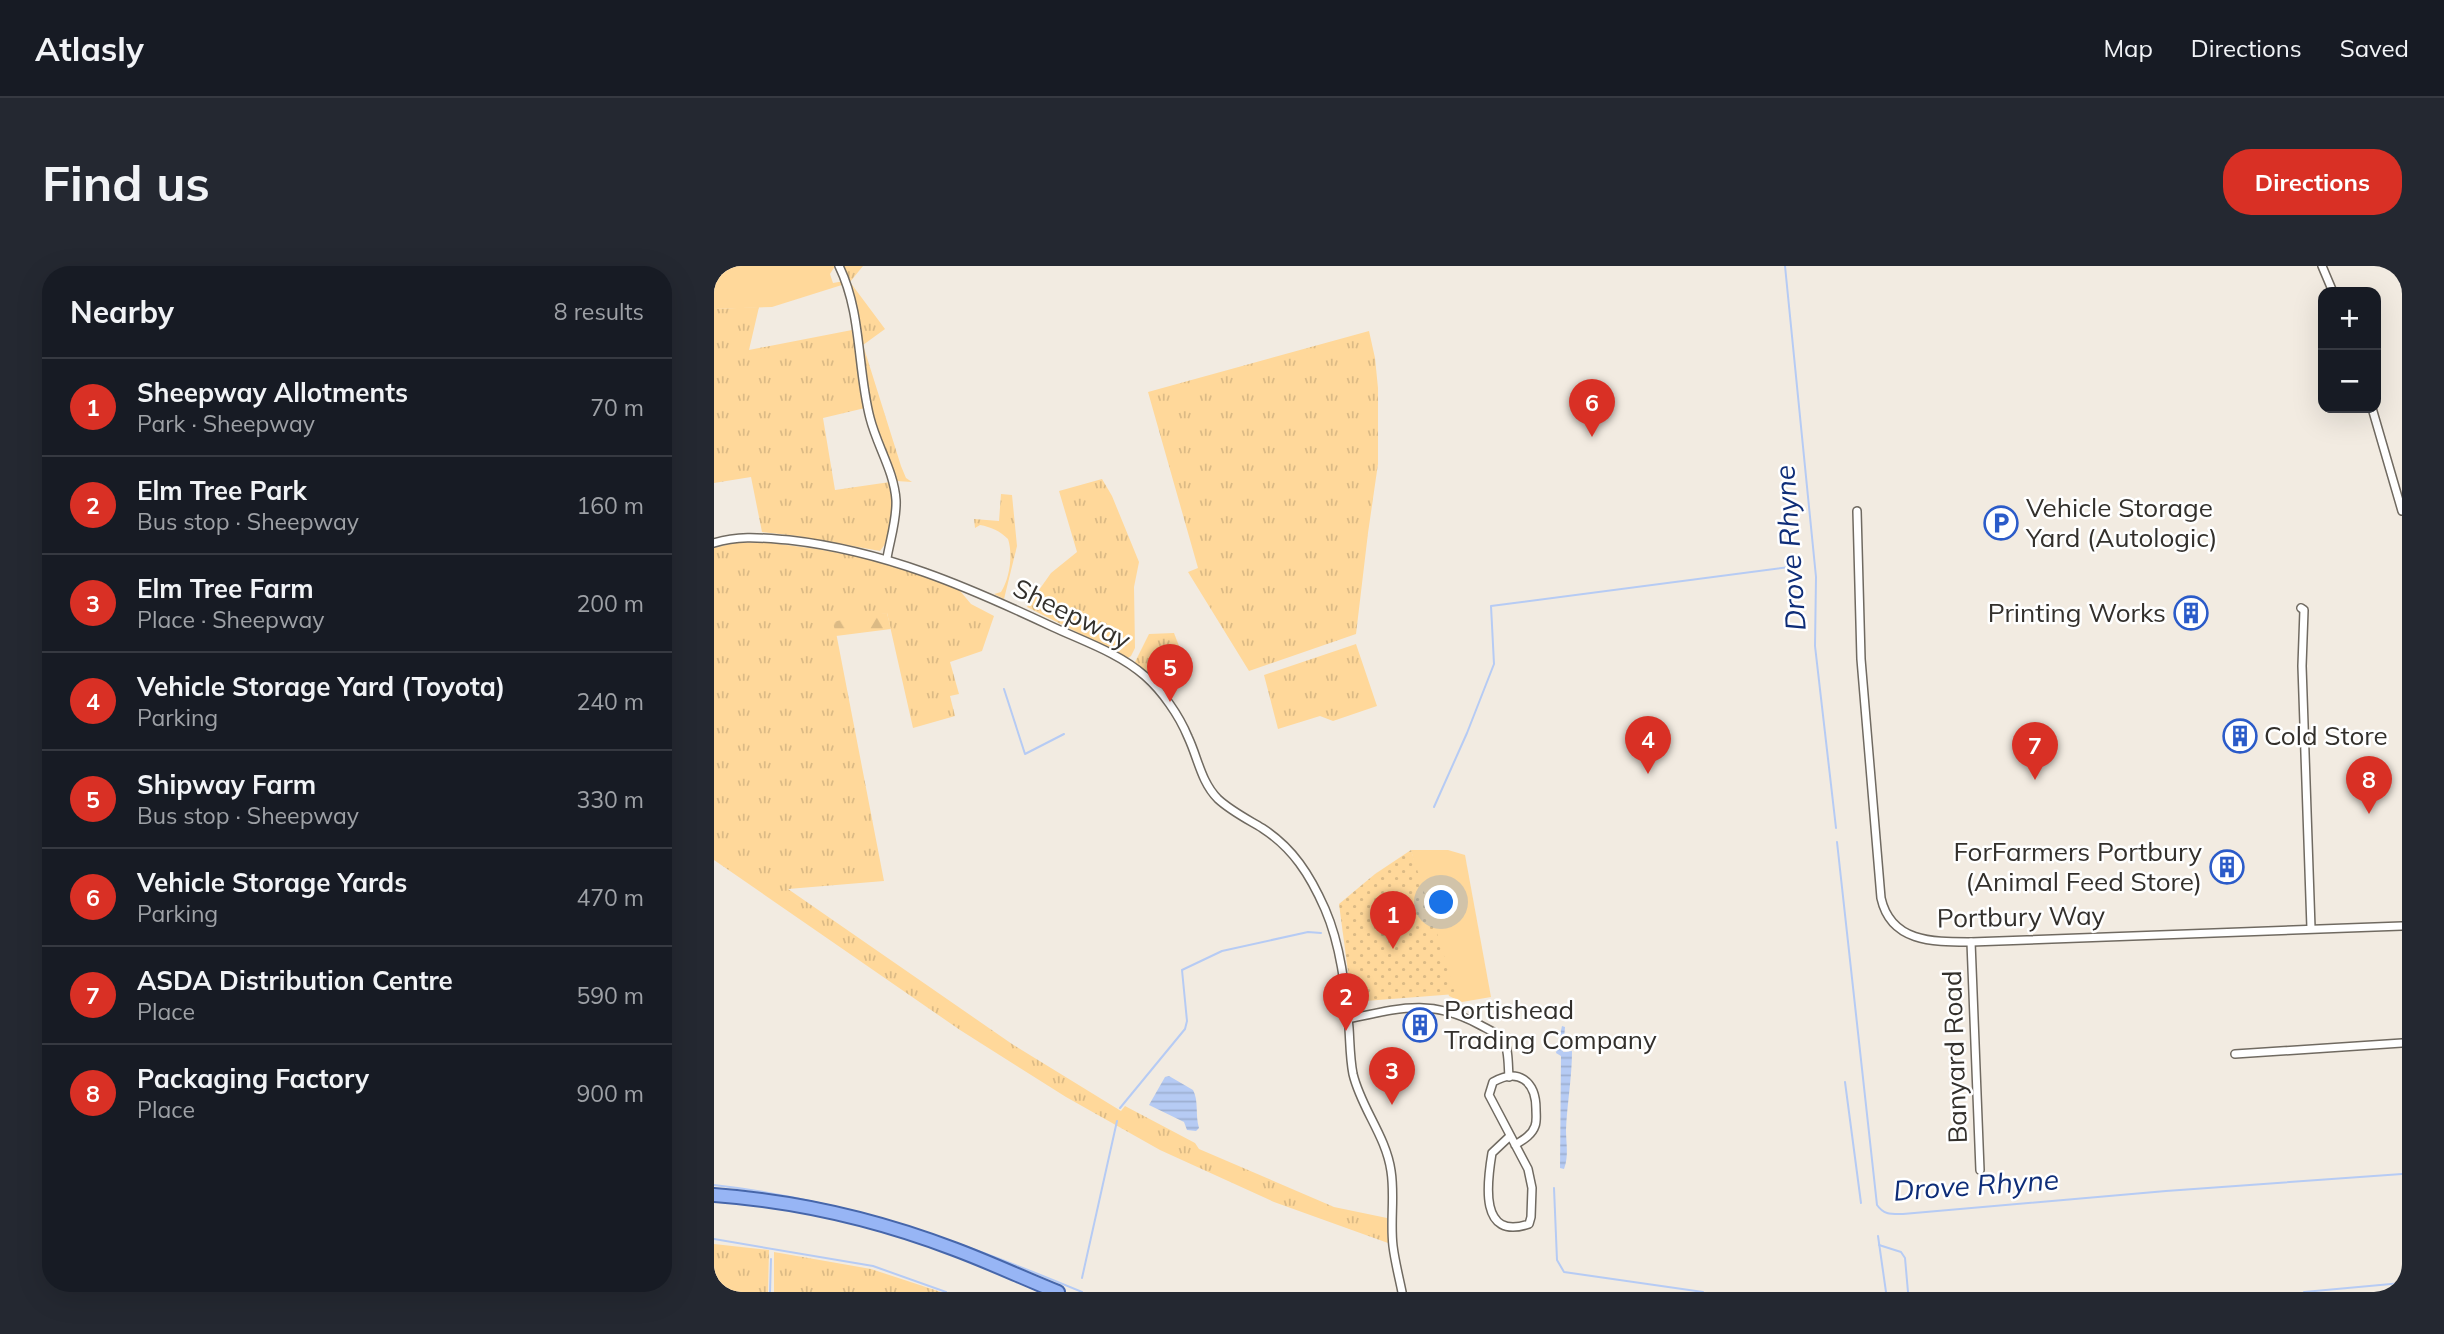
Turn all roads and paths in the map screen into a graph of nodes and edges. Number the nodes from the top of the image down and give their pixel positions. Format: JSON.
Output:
{"nodes":[{"id":1,"x":839,"y":266,"type":"edge"},
{"id":2,"x":2322,"y":266,"type":"edge"},
{"id":3,"x":2331,"y":287,"type":"edge"},
{"id":4,"x":2373,"y":413,"type":"edge"},
{"id":5,"x":1857,"y":511,"type":"dead end"},
{"id":6,"x":2402,"y":511,"type":"edge"},
{"id":7,"x":714,"y":543,"type":"edge"},
{"id":8,"x":887,"y":558,"type":"junction"},
{"id":9,"x":2301,"y":608,"type":"dead end"},
{"id":10,"x":2402,"y":926,"type":"edge"},
{"id":11,"x":2311,"y":928,"type":"junction"},
{"id":12,"x":1971,"y":942,"type":"junction"},
{"id":13,"x":1348,"y":1019,"type":"junction"},
{"id":14,"x":2402,"y":1043,"type":"edge"},
{"id":15,"x":2235,"y":1054,"type":"dead end"},
{"id":16,"x":1509,"y":1077,"type":"junction"},
{"id":17,"x":1510,"y":1136,"type":"junction"},
{"id":18,"x":1515,"y":1145,"type":"junction"},
{"id":19,"x":1980,"y":1170,"type":"dead end"},
{"id":20,"x":714,"y":1195,"type":"edge"},
{"id":21,"x":1058,"y":1292,"type":"edge"},
{"id":22,"x":1402,"y":1292,"type":"edge"}],
"edges":[{"from":1,"to":8,"type":"street"},
{"from":2,"to":3,"type":"street"},
{"from":4,"to":6,"type":"street"},
{"from":5,"to":12,"type":"street","name":"Portbury Way"},
{"from":7,"to":8,"type":"street","name":"Sheepway"},
{"from":8,"to":13,"type":"street","name":"Sheepway"},
{"from":9,"to":11,"type":"street"},
{"from":10,"to":11,"type":"street","name":"Portbury Way"},
{"from":11,"to":12,"type":"street","name":"Portbury Way"},
{"from":12,"to":19,"type":"street","name":"Banyard Road"},
{"from":13,"to":16,"type":"street"},
{"from":13,"to":22,"type":"street","name":"Sheepway"},
{"from":14,"to":15,"type":"street"},
{"from":16,"to":17,"type":"street"},
{"from":16,"to":18,"type":"street"},
{"from":17,"to":18,"type":"street"},
{"from":17,"to":18,"type":"street"},
{"from":20,"to":21,"type":"main road"}]}
